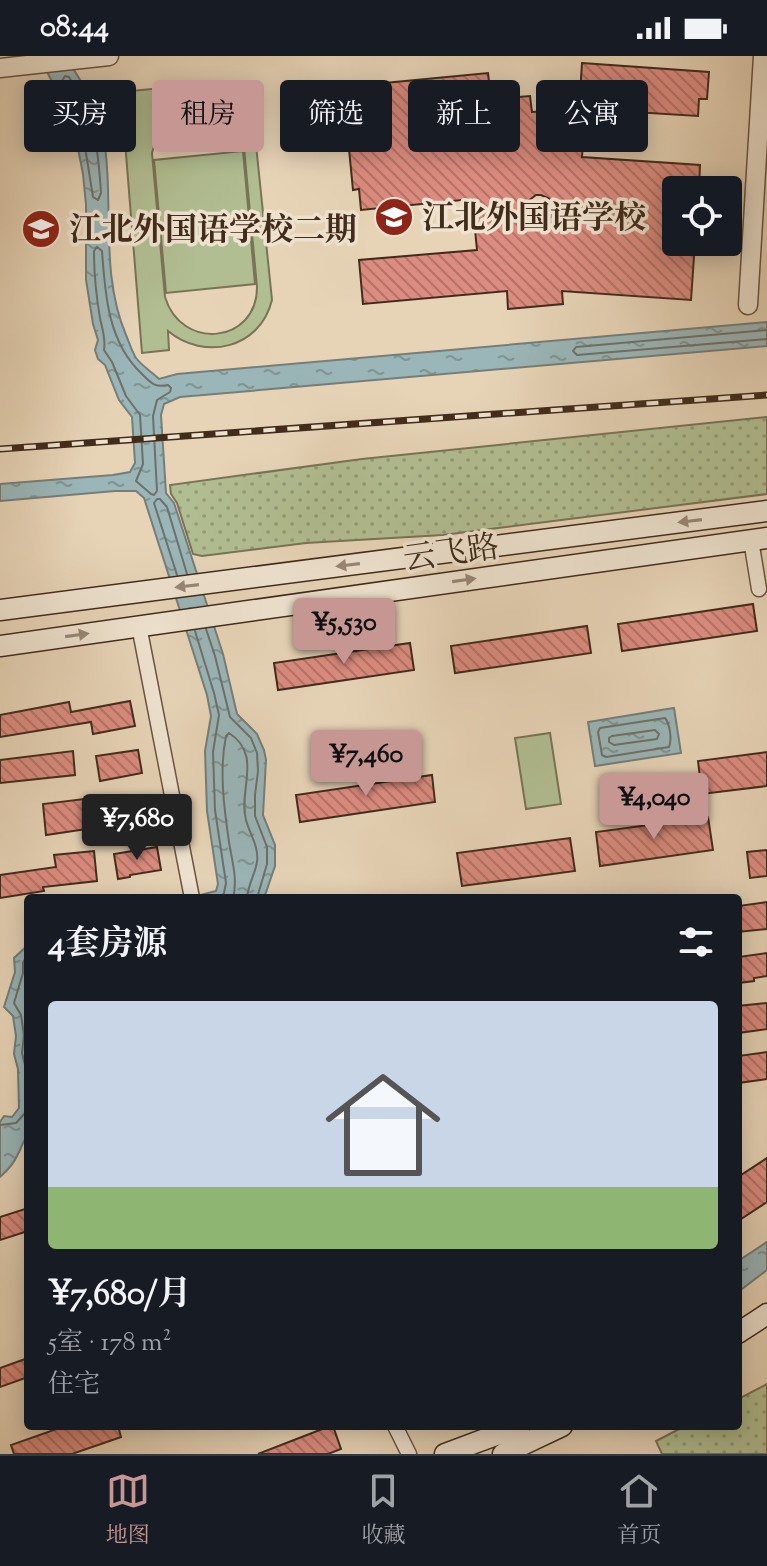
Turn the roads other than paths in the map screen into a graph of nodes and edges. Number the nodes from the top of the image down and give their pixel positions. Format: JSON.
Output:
{"nodes":[{"id":1,"x":107,"y":56,"type":"edge"},
{"id":2,"x":763,"y":56,"type":"edge"},
{"id":3,"x":3,"y":67,"type":"edge"},
{"id":4,"x":748,"y":305,"type":"dead end"},
{"id":5,"x":767,"y":511,"type":"edge"},
{"id":6,"x":759,"y":539,"type":"edge"},
{"id":7,"x":759,"y":589,"type":"dead end"},
{"id":8,"x":0,"y":610,"type":"edge"},
{"id":9,"x":147,"y":625,"type":"junction"},
{"id":10,"x":0,"y":646,"type":"edge"},
{"id":11,"x":191,"y":894,"type":"edge"},
{"id":12,"x":767,"y":1303,"type":"edge"},
{"id":13,"x":767,"y":1314,"type":"edge"},
{"id":14,"x":742,"y":1317,"type":"edge"},
{"id":15,"x":742,"y":1330,"type":"edge"},
{"id":16,"x":397,"y":1430,"type":"edge"},
{"id":17,"x":509,"y":1430,"type":"edge"},
{"id":18,"x":554,"y":1430,"type":"edge"},
{"id":19,"x":409,"y":1454,"type":"edge"},
{"id":20,"x":445,"y":1454,"type":"edge"},
{"id":21,"x":503,"y":1454,"type":"edge"}],
"edges":[{"from":1,"to":3,"type":"street"},
{"from":2,"to":4,"type":"street"},
{"from":5,"to":8,"type":"main road","name":"云飞路","one_way":true},
{"from":6,"to":7,"type":"street"},
{"from":9,"to":6,"type":"main road","name":"云飞路","one_way":true},
{"from":10,"to":9,"type":"main road","name":"云飞路","one_way":true},
{"from":9,"to":11,"type":"street"},
{"from":12,"to":14,"type":"main road"},
{"from":13,"to":15,"type":"main road"},
{"from":16,"to":19,"type":"street"},
{"from":17,"to":20,"type":"main road"},
{"from":18,"to":21,"type":"main road"}]}
